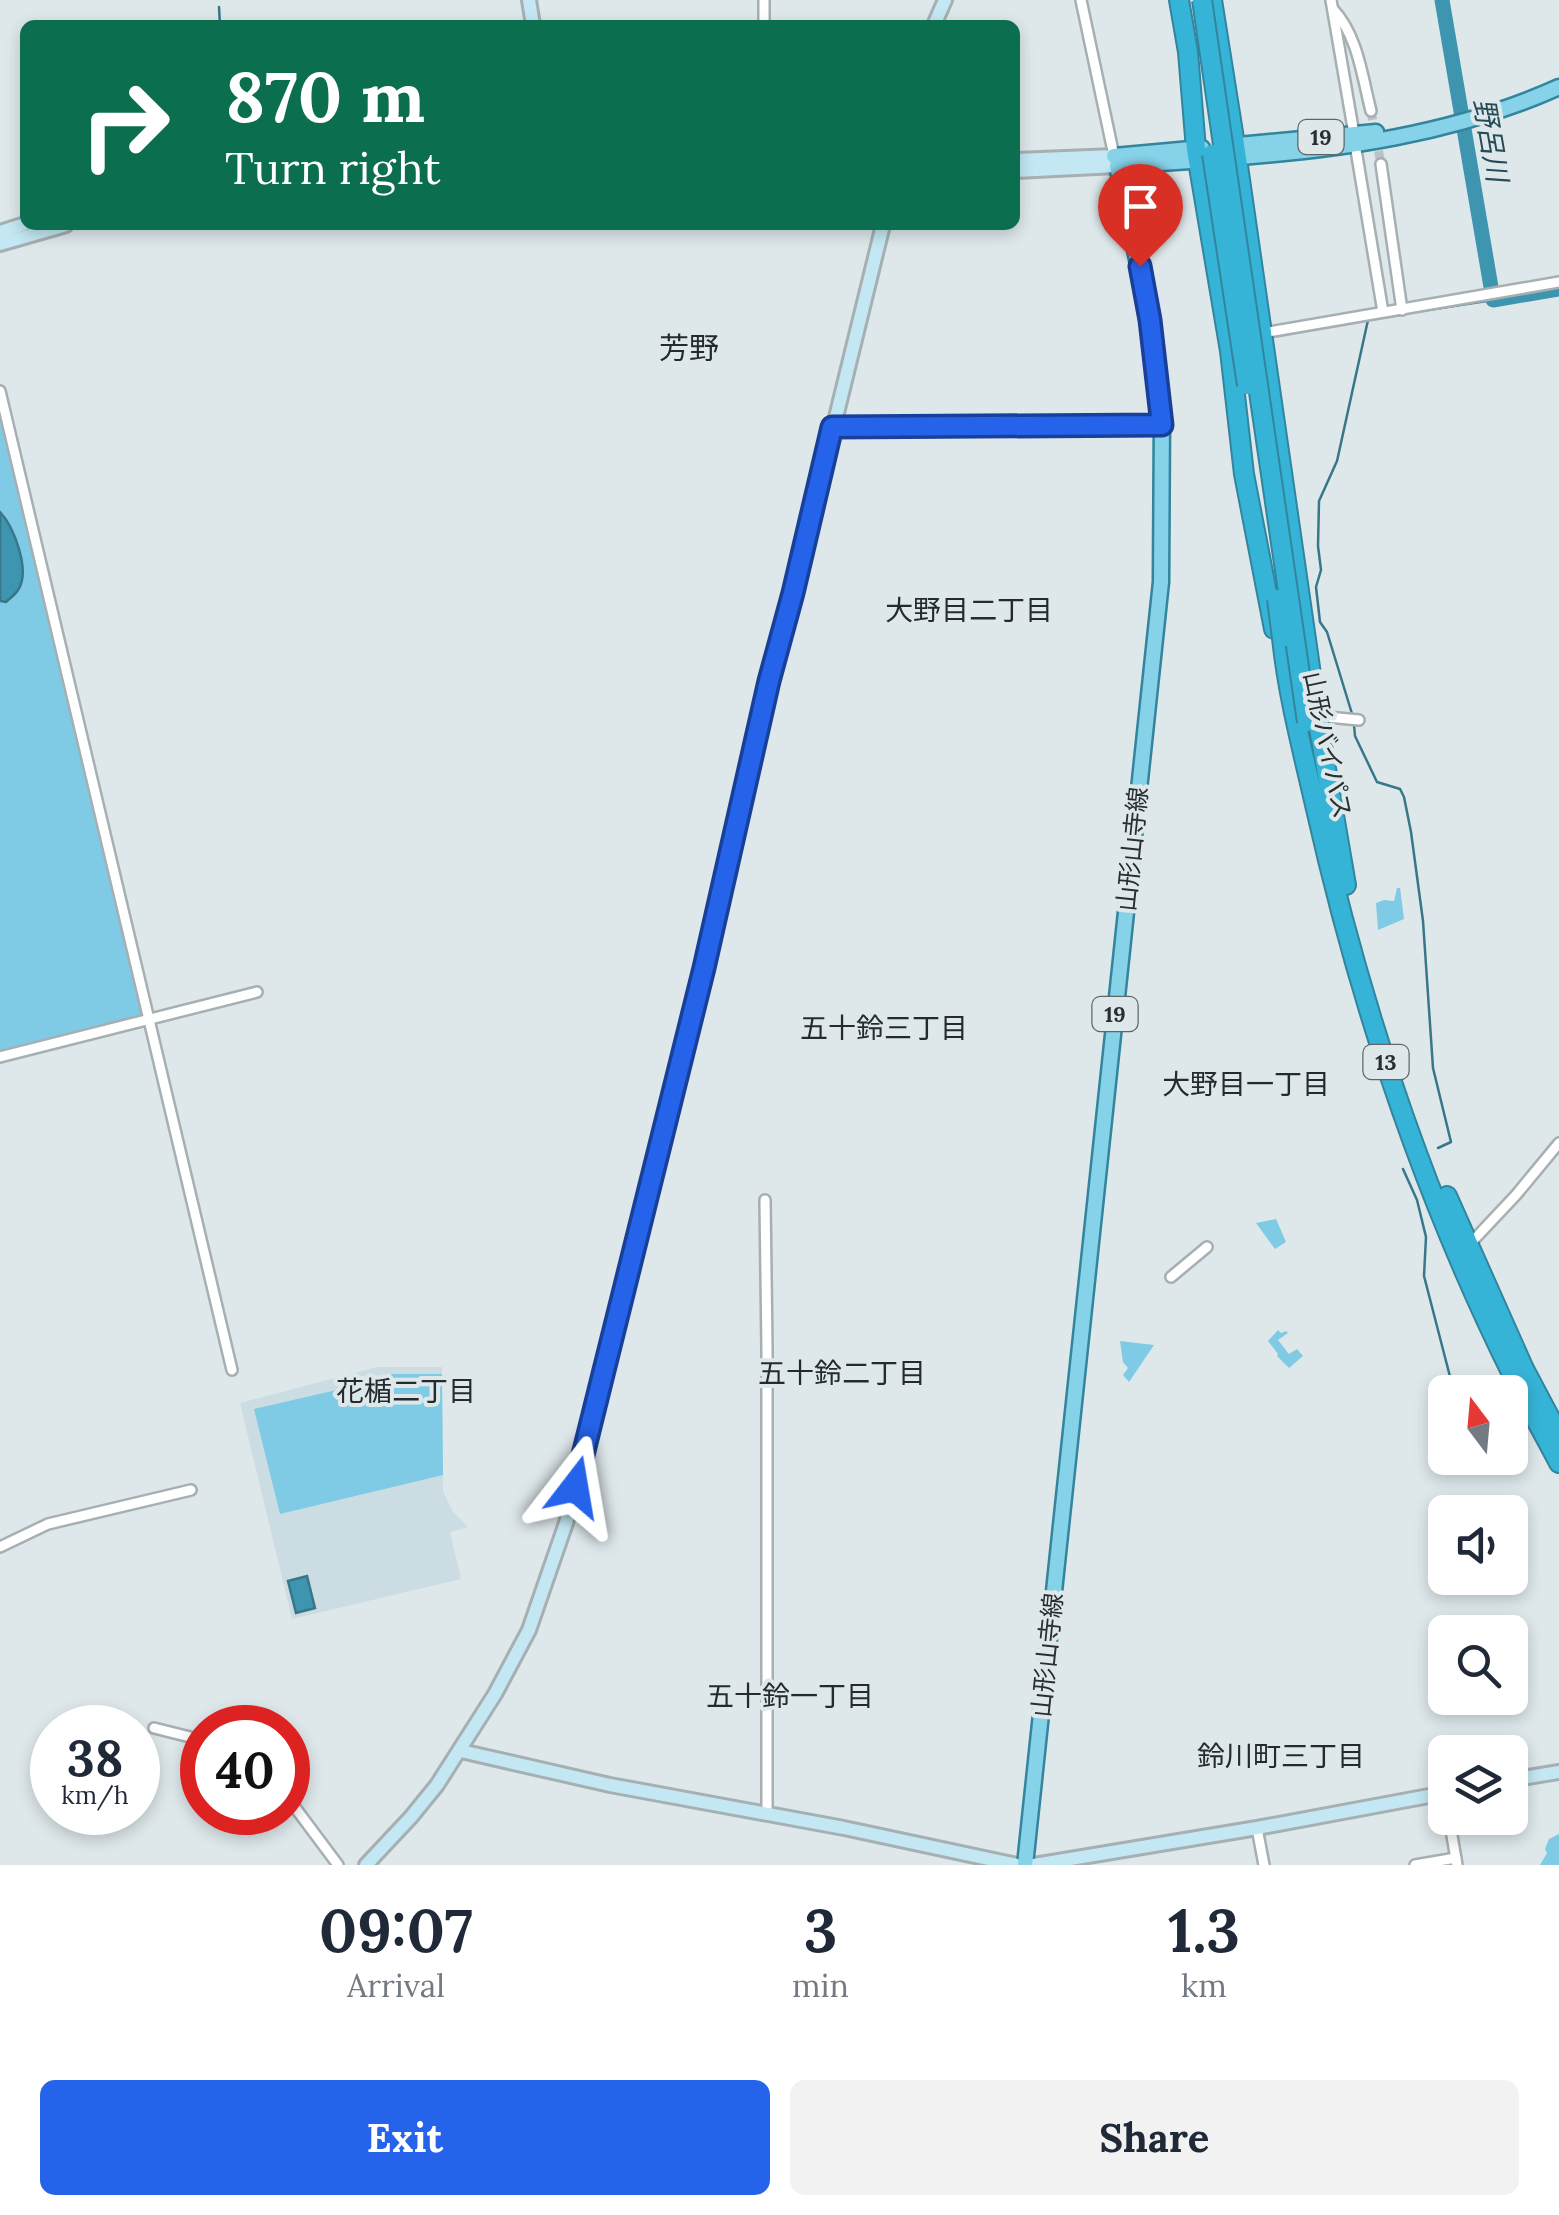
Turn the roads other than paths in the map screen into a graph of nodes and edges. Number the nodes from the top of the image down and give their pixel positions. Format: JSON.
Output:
{"nodes":[{"id":1,"x":1080,"y":0,"type":"edge"},
{"id":2,"x":1179,"y":0,"type":"edge"},
{"id":3,"x":1190,"y":0,"type":"edge"},
{"id":4,"x":1202,"y":0,"type":"edge"},
{"id":5,"x":1212,"y":0,"type":"edge"},
{"id":6,"x":1331,"y":4,"type":"edge"},
{"id":7,"x":1559,"y":87,"type":"edge"},
{"id":8,"x":1371,"y":111,"type":"tunnel mouth"},
{"id":9,"x":1354,"y":139,"type":"junction"},
{"id":10,"x":1236,"y":152,"type":"junction"},
{"id":11,"x":1197,"y":155,"type":"junction"},
{"id":12,"x":1020,"y":160,"type":"edge"},
{"id":13,"x":1115,"y":161,"type":"junction"},
{"id":14,"x":1381,"y":164,"type":"tunnel mouth"},
{"id":15,"x":1020,"y":171,"type":"edge"},
{"id":16,"x":49,"y":230,"type":"edge"},
{"id":17,"x":882,"y":230,"type":"edge"},
{"id":18,"x":0,"y":244,"type":"edge"},
{"id":19,"x":1559,"y":282,"type":"edge"},
{"id":20,"x":1402,"y":310,"type":"junction"},
{"id":21,"x":1383,"y":312,"type":"junction"},
{"id":22,"x":1260,"y":333,"type":"junction"},
{"id":23,"x":0,"y":392,"type":"edge"},
{"id":24,"x":1162,"y":425,"type":"junction"},
{"id":25,"x":832,"y":427,"type":"junction"},
{"id":26,"x":1287,"y":684,"type":"junction"},
{"id":27,"x":1312,"y":719,"type":"junction"},
{"id":28,"x":1353,"y":719,"type":"dead end"},
{"id":29,"x":257,"y":992,"type":"dead end"},
{"id":30,"x":149,"y":1020,"type":"junction"},
{"id":31,"x":0,"y":1057,"type":"edge"},
{"id":32,"x":1559,"y":1144,"type":"edge"},
{"id":33,"x":765,"y":1200,"type":"dead end"},
{"id":34,"x":1468,"y":1246,"type":"junction"},
{"id":35,"x":1207,"y":1247,"type":"dead end"},
{"id":36,"x":1171,"y":1277,"type":"dead end"},
{"id":37,"x":232,"y":1370,"type":"dead end"},
{"id":38,"x":1559,"y":1435,"type":"edge"},
{"id":39,"x":1559,"y":1463,"type":"edge"},
{"id":40,"x":191,"y":1490,"type":"dead end"},
{"id":41,"x":0,"y":1546,"type":"edge"},
{"id":42,"x":460,"y":1751,"type":"junction"},
{"id":43,"x":1559,"y":1772,"type":"edge"},
{"id":44,"x":1528,"y":1777,"type":"edge"},
{"id":45,"x":1428,"y":1797,"type":"edge"},
{"id":46,"x":767,"y":1814,"type":"junction"},
{"id":47,"x":310,"y":1827,"type":"edge"},
{"id":48,"x":1257,"y":1828,"type":"junction"},
{"id":49,"x":1452,"y":1835,"type":"edge"},
{"id":50,"x":1457,"y":1861,"type":"edge"},
{"id":51,"x":338,"y":1865,"type":"edge"},
{"id":52,"x":366,"y":1865,"type":"edge"},
{"id":53,"x":1017,"y":1865,"type":"edge"},
{"id":54,"x":1025,"y":1865,"type":"edge"},
{"id":55,"x":1034,"y":1865,"type":"edge"},
{"id":56,"x":1264,"y":1865,"type":"edge"},
{"id":57,"x":1415,"y":1865,"type":"edge"}],
"edges":[{"from":1,"to":13,"type":"street"},
{"from":2,"to":11,"type":"highway"},
{"from":3,"to":26,"type":"highway","name":"山形バイパス","number":"13","bridge":true},
{"from":4,"to":27,"type":"highway","name":"山形バイパス","number":"13","bridge":true},
{"from":5,"to":10,"type":"highway"},
{"from":6,"to":8,"type":"street"},
{"from":6,"to":9,"type":"street"},
{"from":7,"to":9,"type":"main road","number":"19"},
{"from":9,"to":10,"type":"main road","number":"19"},
{"from":9,"to":21,"type":"street"},
{"from":10,"to":11,"type":"main road","number":"19"},
{"from":10,"to":22,"type":"highway"},
{"from":11,"to":13,"type":"main road","number":"19"},
{"from":11,"to":26,"type":"highway"},
{"from":12,"to":13,"type":"street"},
{"from":13,"to":15,"type":"street"},
{"from":13,"to":24,"type":"main road","name":"山形山寺線","number":"19"},
{"from":14,"to":20,"type":"street"},
{"from":16,"to":18,"type":"street"},
{"from":17,"to":25,"type":"street"},
{"from":19,"to":20,"type":"street"},
{"from":20,"to":21,"type":"street"},
{"from":21,"to":22,"type":"street"},
{"from":22,"to":27,"type":"highway"},
{"from":23,"to":30,"type":"street"},
{"from":24,"to":25,"type":"street"},
{"from":24,"to":54,"type":"main road","name":"山形山寺線","number":"19"},
{"from":25,"to":42,"type":"street"},
{"from":26,"to":39,"type":"highway","name":"山形バイパス","number":"13"},
{"from":27,"to":28,"type":"street"},
{"from":27,"to":34,"type":"highway","name":"山形バイパス","number":"13"},
{"from":29,"to":30,"type":"street"},
{"from":30,"to":31,"type":"street"},
{"from":30,"to":37,"type":"street"},
{"from":32,"to":34,"type":"street"},
{"from":33,"to":46,"type":"street"},
{"from":34,"to":38,"type":"highway","name":"山形バイパス","number":"13"},
{"from":35,"to":36,"type":"street"},
{"from":40,"to":41,"type":"street"},
{"from":42,"to":46,"type":"street"},
{"from":42,"to":52,"type":"street"},
{"from":43,"to":44,"type":"street"},
{"from":45,"to":48,"type":"street"},
{"from":46,"to":53,"type":"street"},
{"from":47,"to":51,"type":"street"},
{"from":48,"to":55,"type":"street"},
{"from":48,"to":56,"type":"street"},
{"from":49,"to":50,"type":"street"},
{"from":50,"to":57,"type":"street"}]}
